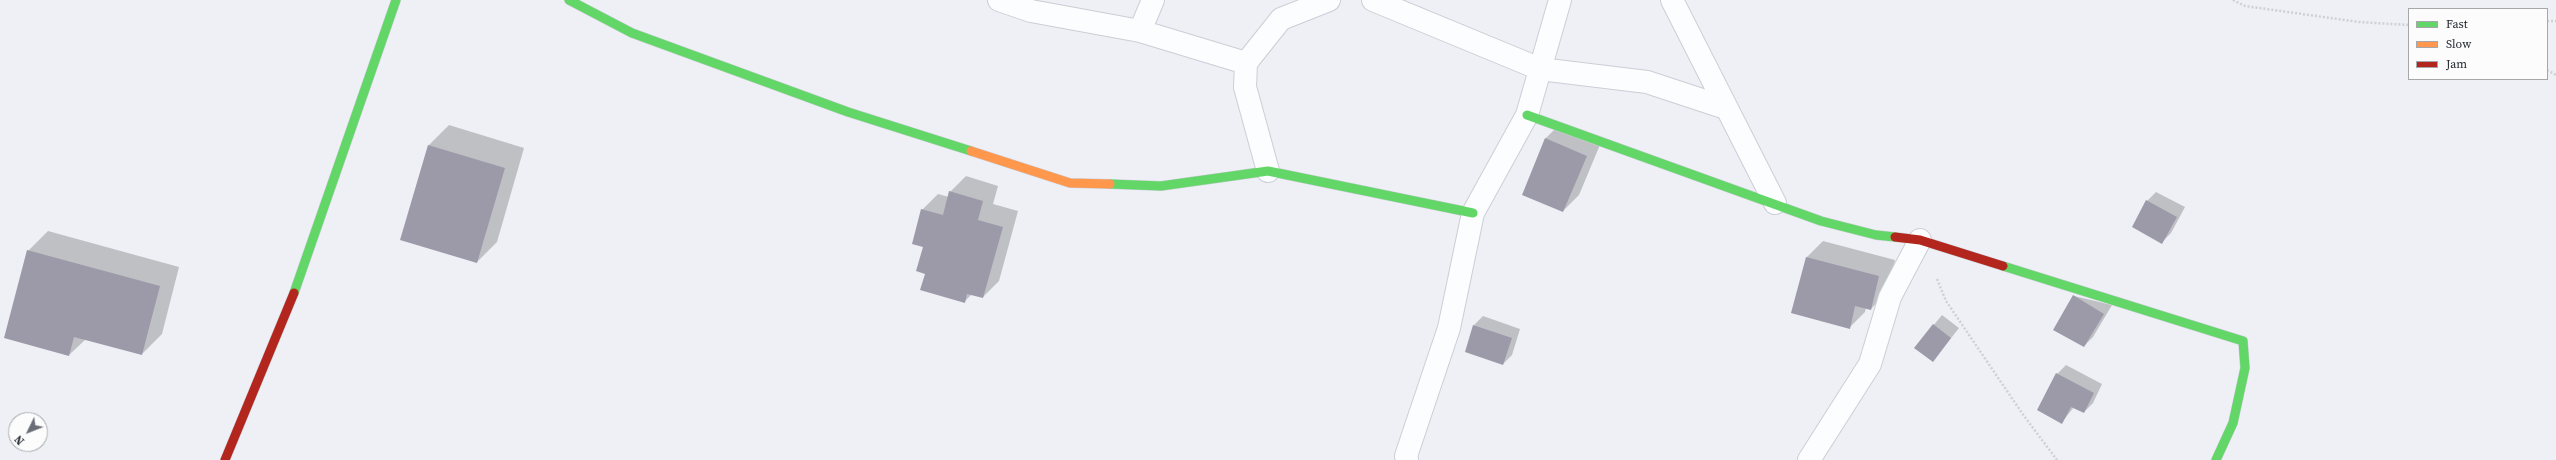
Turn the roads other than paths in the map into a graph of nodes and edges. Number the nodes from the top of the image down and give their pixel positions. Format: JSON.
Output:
{"nodes":[{"id":1,"x":396,"y":0,"type":"edge"},
{"id":2,"x":569,"y":0,"type":"edge"},
{"id":3,"x":999,"y":0,"type":"edge"},
{"id":4,"x":1152,"y":0,"type":"edge"},
{"id":5,"x":1329,"y":0,"type":"edge"},
{"id":6,"x":1373,"y":0,"type":"edge"},
{"id":7,"x":1560,"y":0,"type":"edge"},
{"id":8,"x":1672,"y":0,"type":"edge"},
{"id":9,"x":1140,"y":30,"type":"junction"},
{"id":10,"x":1246,"y":63,"type":"junction"},
{"id":11,"x":1540,"y":69,"type":"junction"},
{"id":12,"x":1726,"y":108,"type":"junction"},
{"id":13,"x":1527,"y":115,"type":"junction"},
{"id":14,"x":1268,"y":172,"type":"junction"},
{"id":15,"x":1775,"y":203,"type":"junction"},
{"id":16,"x":1473,"y":213,"type":"junction"},
{"id":17,"x":1920,"y":240,"type":"junction"},
{"id":18,"x":225,"y":460,"type":"edge"},
{"id":19,"x":1407,"y":460,"type":"edge"},
{"id":20,"x":1809,"y":460,"type":"edge"},
{"id":21,"x":2216,"y":460,"type":"edge"}],
"edges":[{"from":1,"to":18,"type":"street"},
{"from":2,"to":14,"type":"street"},
{"from":3,"to":9,"type":"street"},
{"from":4,"to":9,"type":"street"},
{"from":5,"to":10,"type":"street"},
{"from":6,"to":11,"type":"street"},
{"from":7,"to":11,"type":"street"},
{"from":8,"to":12,"type":"street"},
{"from":9,"to":10,"type":"street"},
{"from":10,"to":14,"type":"street"},
{"from":11,"to":12,"type":"street"},
{"from":11,"to":13,"type":"street"},
{"from":12,"to":15,"type":"street"},
{"from":13,"to":15,"type":"street"},
{"from":13,"to":16,"type":"street"},
{"from":14,"to":16,"type":"street"},
{"from":15,"to":17,"type":"street"},
{"from":16,"to":19,"type":"street"},
{"from":17,"to":20,"type":"street"},
{"from":17,"to":21,"type":"street"}]}
